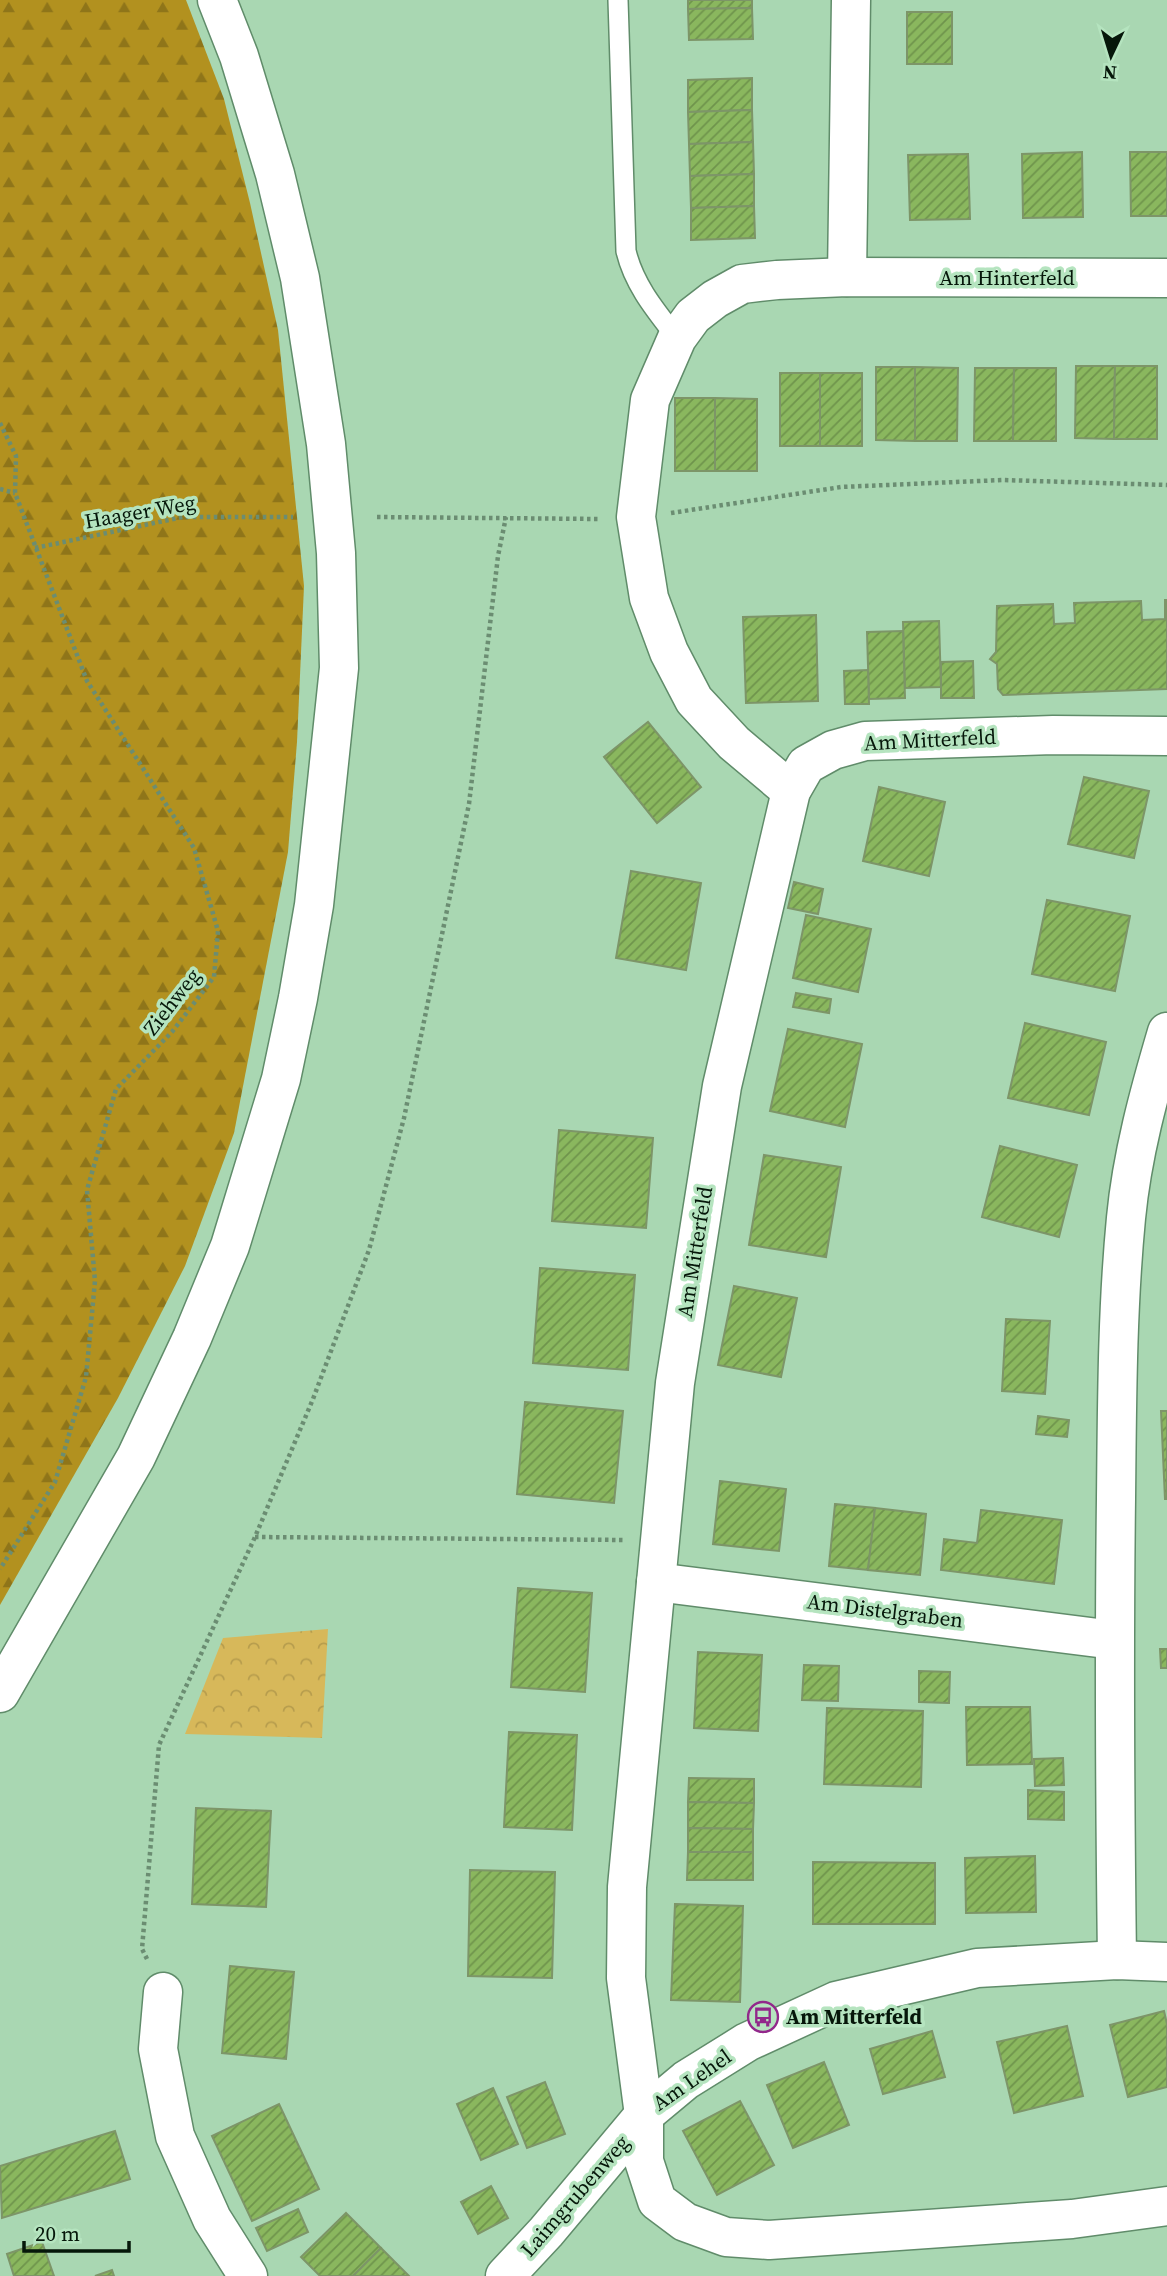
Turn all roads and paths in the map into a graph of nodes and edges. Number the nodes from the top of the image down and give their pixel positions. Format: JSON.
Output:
{"nodes":[{"id":1,"x":216,"y":0,"type":"edge"},
{"id":2,"x":618,"y":0,"type":"edge"},
{"id":3,"x":851,"y":0,"type":"edge"},
{"id":4,"x":847,"y":277,"type":"junction"},
{"id":5,"x":1167,"y":278,"type":"edge"},
{"id":6,"x":677,"y":338,"type":"junction"},
{"id":7,"x":0,"y":423,"type":"edge"},
{"id":8,"x":1167,"y":485,"type":"edge"},
{"id":9,"x":0,"y":489,"type":"edge"},
{"id":10,"x":15,"y":493,"type":"junction"},
{"id":11,"x":705,"y":509,"type":"dead end"},
{"id":12,"x":293,"y":517,"type":"dead end"},
{"id":13,"x":377,"y":517,"type":"dead end"},
{"id":14,"x":506,"y":517,"type":"junction"},
{"id":15,"x":636,"y":517,"type":"junction"},
{"id":16,"x":35,"y":548,"type":"junction"},
{"id":17,"x":1167,"y":736,"type":"edge"},
{"id":18,"x":791,"y":791,"type":"junction"},
{"id":19,"x":1167,"y":1032,"type":"edge"},
{"id":20,"x":255,"y":1536,"type":"junction"},
{"id":21,"x":660,"y":1540,"type":"junction"},
{"id":22,"x":0,"y":1569,"type":"edge"},
{"id":23,"x":656,"y":1582,"type":"junction"},
{"id":24,"x":1114,"y":1640,"type":"junction"},
{"id":25,"x":0,"y":1693,"type":"edge"},
{"id":26,"x":1117,"y":1960,"type":"junction"},
{"id":27,"x":1167,"y":1962,"type":"edge"},
{"id":28,"x":163,"y":1992,"type":"joint"},
{"id":29,"x":644,"y":2115,"type":"junction"},
{"id":30,"x":1167,"y":2206,"type":"edge"},
{"id":31,"x":248,"y":2276,"type":"edge"},
{"id":32,"x":505,"y":2276,"type":"edge"}],
"edges":[{"from":1,"to":25,"type":"street"},
{"from":2,"to":6,"type":"lane"},
{"from":3,"to":4,"type":"street"},
{"from":4,"to":5,"type":"street","name":"Am Hinterfeld"},
{"from":4,"to":6,"type":"street","name":"Am Hinterfeld"},
{"from":6,"to":15,"type":"street","name":"Am Hinterfeld"},
{"from":7,"to":10,"type":"path","name":"Ziehweg"},
{"from":8,"to":11,"type":"path"},
{"from":9,"to":10,"type":"path"},
{"from":10,"to":16,"type":"path","name":"Ziehweg"},
{"from":12,"to":16,"type":"path","name":"Haager Weg"},
{"from":13,"to":14,"type":"path"},
{"from":14,"to":15,"type":"path"},
{"from":14,"to":20,"type":"path"},
{"from":15,"to":18,"type":"street","name":"Am Hinterfeld"},
{"from":16,"to":22,"type":"path","name":"Ziehweg"},
{"from":17,"to":18,"type":"street","name":"Am Mitterfeld"},
{"from":18,"to":21,"type":"street","name":"Am Mitterfeld"},
{"from":19,"to":24,"type":"street"},
{"from":20,"to":21,"type":"path"},
{"from":20,"to":28,"type":"path"},
{"from":21,"to":23,"type":"street","name":"Am Mitterfeld"},
{"from":23,"to":24,"type":"street","name":"Am Distelgraben"},
{"from":23,"to":29,"type":"street","name":"Am Mitterfeld"},
{"from":24,"to":26,"type":"street"},
{"from":26,"to":27,"type":"street","name":"Am Lehel"},
{"from":26,"to":29,"type":"street","name":"Am Lehel"},
{"from":28,"to":31,"type":"street"},
{"from":29,"to":30,"type":"street","name":"Am Lehel"},
{"from":29,"to":32,"type":"street","name":"Laimgrubenweg"}]}
